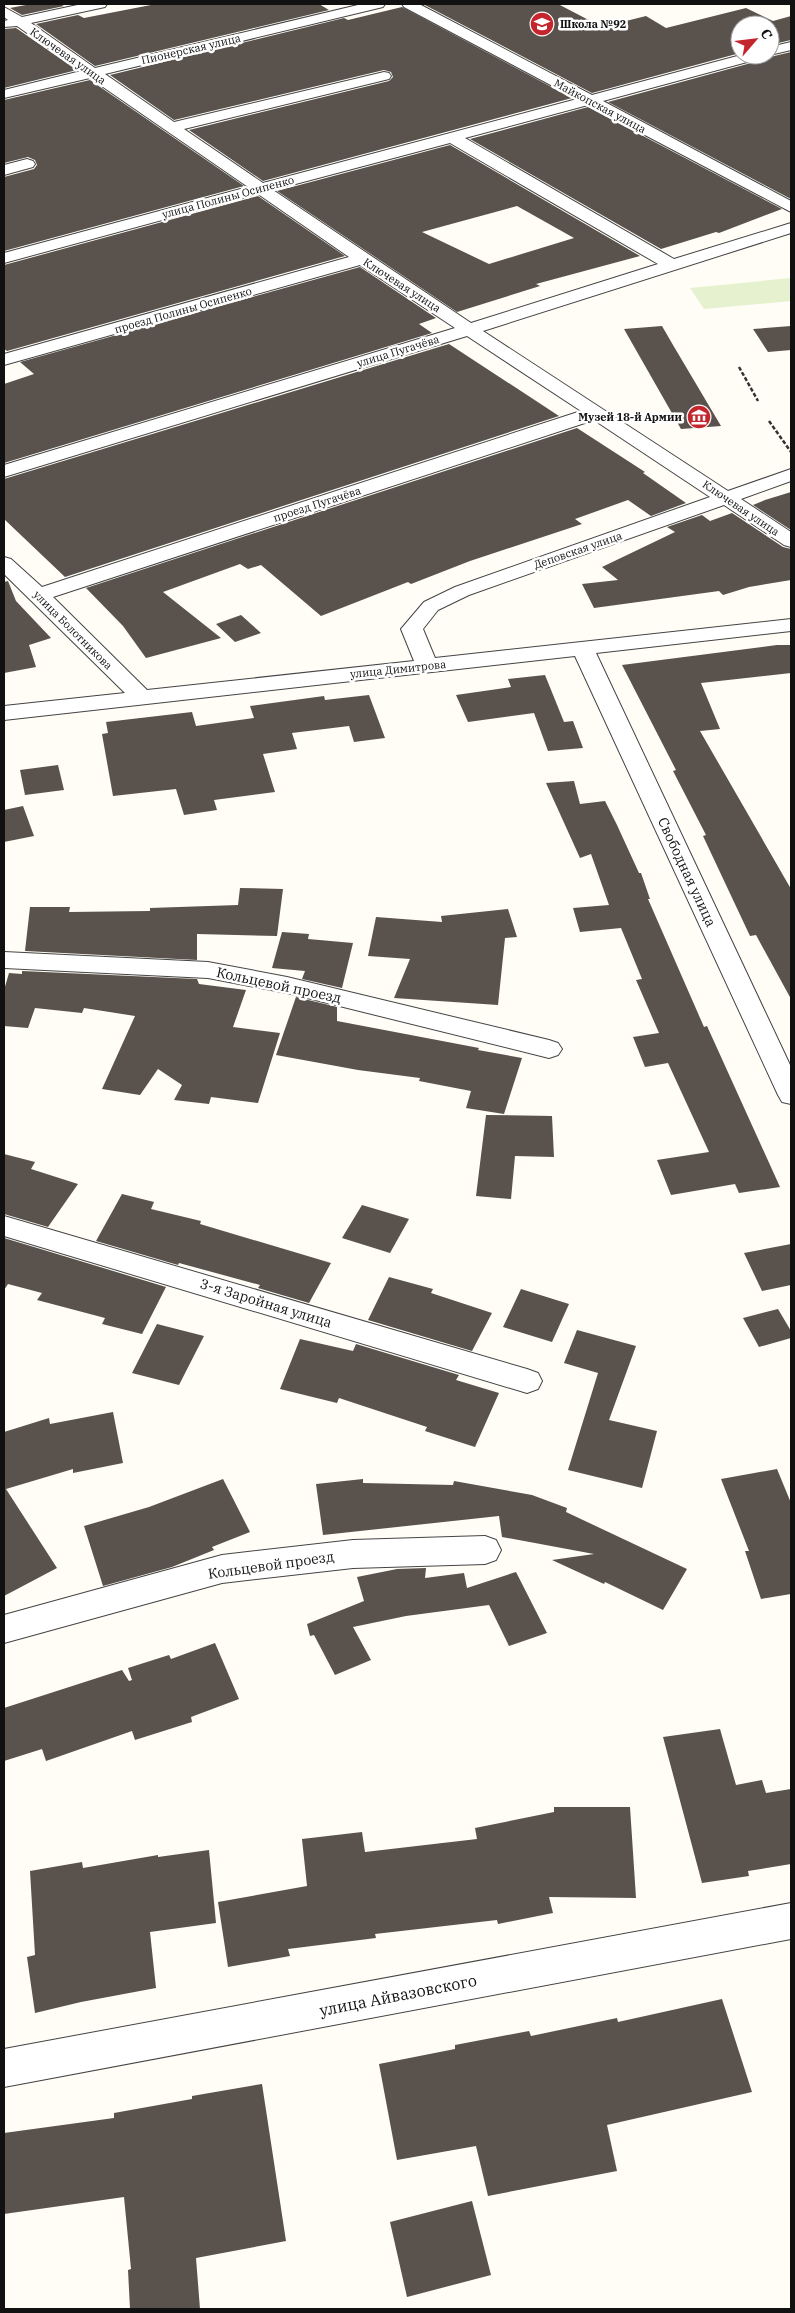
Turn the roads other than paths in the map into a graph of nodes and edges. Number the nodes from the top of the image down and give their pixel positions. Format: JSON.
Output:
{"nodes":[{"id":1,"x":100,"y":4,"type":"edge"},
{"id":2,"x":378,"y":4,"type":"edge"},
{"id":3,"x":409,"y":4,"type":"edge"},
{"id":4,"x":4,"y":11,"type":"edge"},
{"id":5,"x":11,"y":23,"type":"edge"},
{"id":6,"x":730,"y":62,"type":"edge"},
{"id":7,"x":92,"y":72,"type":"junction"},
{"id":8,"x":384,"y":76,"type":"dead end"},
{"id":9,"x":4,"y":94,"type":"edge"},
{"id":10,"x":590,"y":101,"type":"junction"},
{"id":11,"x":171,"y":127,"type":"junction"},
{"id":12,"x":453,"y":138,"type":"junction"},
{"id":13,"x":27,"y":164,"type":"dead end"},
{"id":14,"x":4,"y":170,"type":"edge"},
{"id":15,"x":261,"y":188,"type":"junction"},
{"id":16,"x":791,"y":207,"type":"edge"},
{"id":17,"x":791,"y":228,"type":"edge"},
{"id":18,"x":4,"y":258,"type":"edge"},
{"id":19,"x":362,"y":259,"type":"junction"},
{"id":20,"x":673,"y":266,"type":"junction"},
{"id":21,"x":470,"y":329,"type":"junction"},
{"id":22,"x":4,"y":360,"type":"edge"},
{"id":23,"x":595,"y":413,"type":"junction"},
{"id":24,"x":4,"y":470,"type":"edge"},
{"id":25,"x":791,"y":475,"type":"edge"},
{"id":26,"x":726,"y":498,"type":"junction"},
{"id":27,"x":791,"y":541,"type":"edge"},
{"id":28,"x":7,"y":569,"type":"edge"},
{"id":29,"x":39,"y":596,"type":"junction"},
{"id":30,"x":791,"y":625,"type":"edge"},
{"id":31,"x":583,"y":649,"type":"junction"},
{"id":32,"x":427,"y":666,"type":"junction"},
{"id":33,"x":142,"y":698,"type":"junction"},
{"id":34,"x":4,"y":713,"type":"edge"},
{"id":35,"x":4,"y":960,"type":"edge"},
{"id":36,"x":549,"y":1049,"type":"dead end"},
{"id":37,"x":791,"y":1095,"type":"edge"},
{"id":38,"x":4,"y":1226,"type":"edge"},
{"id":39,"x":528,"y":1382,"type":"dead end"},
{"id":40,"x":485,"y":1550,"type":"dead end"},
{"id":41,"x":4,"y":1629,"type":"edge"},
{"id":42,"x":790,"y":1923,"type":"edge"},
{"id":43,"x":4,"y":2068,"type":"edge"}],
"edges":[{"from":1,"to":5,"type":"street","name":"Ключевая улица"},
{"from":2,"to":7,"type":"street","name":"Пионерская улица"},
{"from":3,"to":10,"type":"street","name":"Майкопская улица"},
{"from":4,"to":5,"type":"street","name":"Ключевая улица"},
{"from":5,"to":7,"type":"street","name":"Ключевая улица"},
{"from":6,"to":10,"type":"street","name":"улица Полины Осипенко"},
{"from":7,"to":9,"type":"street","name":"Пионерская улица"},
{"from":7,"to":11,"type":"street","name":"Ключевая улица"},
{"from":8,"to":11,"type":"street"},
{"from":10,"to":12,"type":"street","name":"улица Полины Осипенко"},
{"from":10,"to":16,"type":"street","name":"Майкопская улица"},
{"from":11,"to":15,"type":"street","name":"Ключевая улица"},
{"from":12,"to":15,"type":"street","name":"улица Полины Осипенко"},
{"from":12,"to":20,"type":"street"},
{"from":13,"to":14,"type":"street"},
{"from":15,"to":18,"type":"street","name":"улица Полины Осипенко"},
{"from":15,"to":19,"type":"street","name":"Ключевая улица"},
{"from":17,"to":20,"type":"street","name":"улица Пугачёва"},
{"from":19,"to":21,"type":"street","name":"Ключевая улица"},
{"from":19,"to":22,"type":"street","name":"проезд Полины Осипенко"},
{"from":20,"to":21,"type":"street","name":"улица Пугачёва"},
{"from":21,"to":23,"type":"street","name":"Ключевая улица"},
{"from":21,"to":24,"type":"street","name":"улица Пугачёва"},
{"from":23,"to":26,"type":"street","name":"Ключевая улица"},
{"from":23,"to":29,"type":"street","name":"проезд Пугачёва"},
{"from":25,"to":26,"type":"street","name":"Деповская улица"},
{"from":26,"to":27,"type":"street","name":"Ключевая улица"},
{"from":26,"to":32,"type":"street","name":"Деповская улица"},
{"from":28,"to":29,"type":"street","name":"улица Болотникова"},
{"from":29,"to":33,"type":"street","name":"улица Болотникова"},
{"from":30,"to":31,"type":"street","name":"улица Димитрова"},
{"from":31,"to":32,"type":"street","name":"улица Димитрова"},
{"from":31,"to":37,"type":"street","name":"Свободная улица"},
{"from":32,"to":33,"type":"street","name":"улица Димитрова"},
{"from":33,"to":34,"type":"street","name":"улица Димитрова"},
{"from":35,"to":36,"type":"street","name":"Кольцевой проезд"},
{"from":38,"to":39,"type":"street","name":"3-я Заройная улица"},
{"from":40,"to":41,"type":"street","name":"Кольцевой проезд"},
{"from":42,"to":43,"type":"street","name":"улица Айвазовского"}]}
